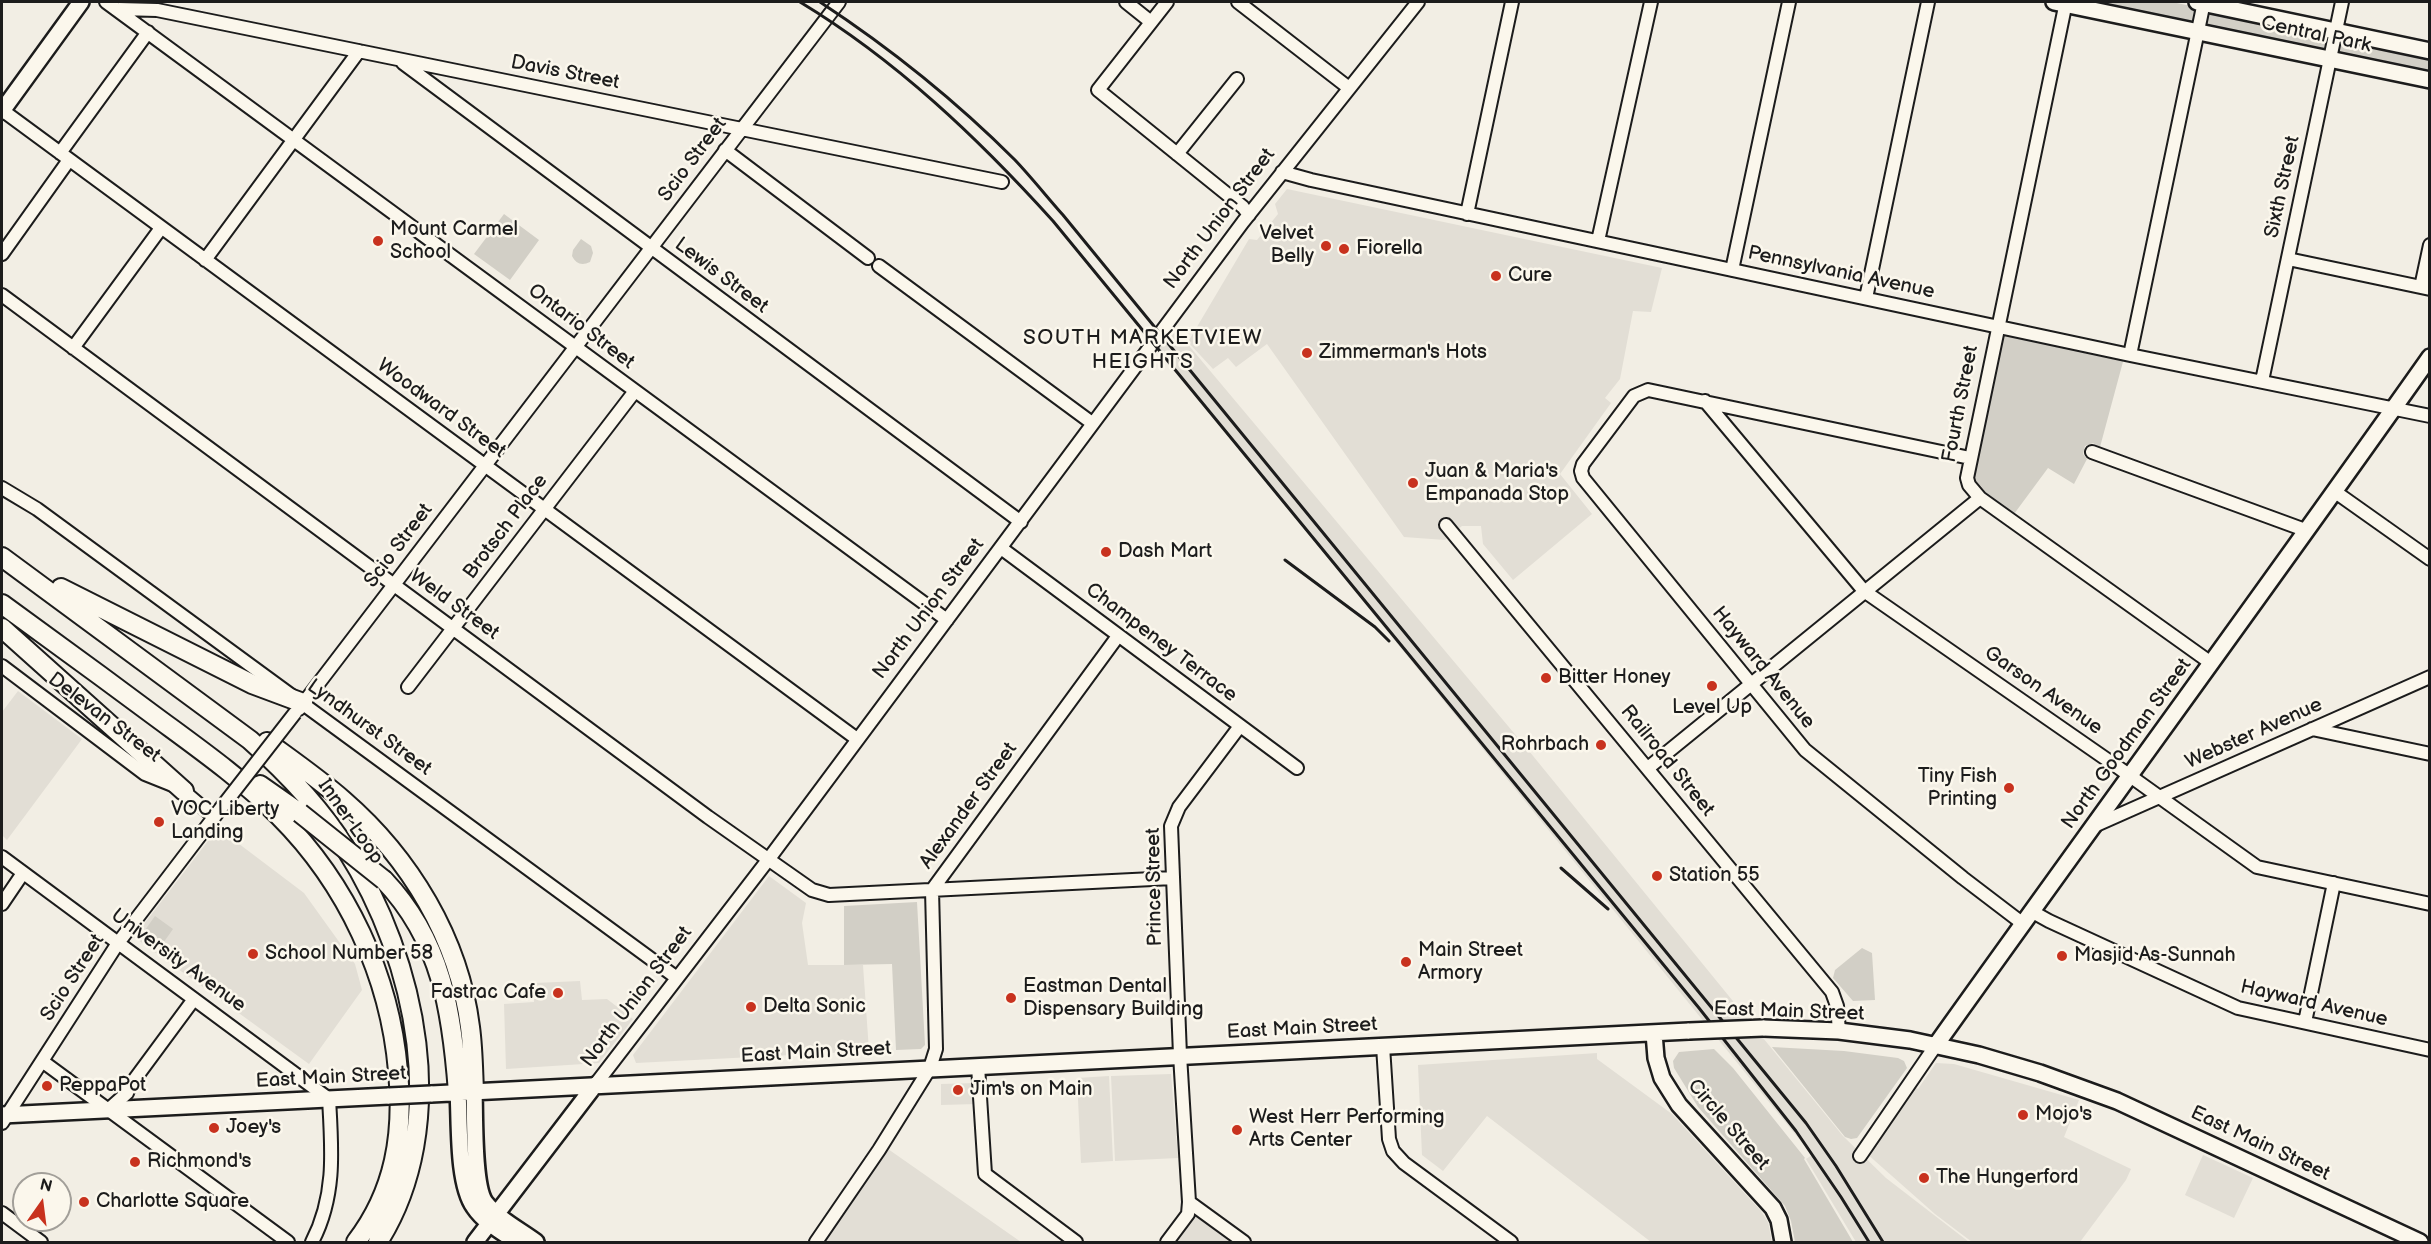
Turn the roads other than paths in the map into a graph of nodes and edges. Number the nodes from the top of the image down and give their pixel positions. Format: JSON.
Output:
{"nodes":[{"id":1,"x":81,"y":2,"type":"edge"},
{"id":2,"x":106,"y":2,"type":"edge"},
{"id":3,"x":839,"y":2,"type":"edge"},
{"id":4,"x":1126,"y":2,"type":"edge"},
{"id":5,"x":1167,"y":2,"type":"edge"},
{"id":6,"x":1238,"y":2,"type":"edge"},
{"id":7,"x":1418,"y":2,"type":"edge"},
{"id":8,"x":1512,"y":2,"type":"edge"},
{"id":9,"x":1651,"y":2,"type":"edge"},
{"id":10,"x":1790,"y":2,"type":"edge"},
{"id":11,"x":1928,"y":2,"type":"edge"},
{"id":12,"x":2061,"y":2,"type":"edge"},
{"id":13,"x":2202,"y":2,"type":"edge"},
{"id":14,"x":2342,"y":2,"type":"edge"},
{"id":15,"x":119,"y":9,"type":"junction"},
{"id":16,"x":1151,"y":22,"type":"junction"},
{"id":17,"x":148,"y":32,"type":"junction"},
{"id":18,"x":2198,"y":32,"type":"junction"},
{"id":19,"x":2336,"y":32,"type":"junction"},
{"id":20,"x":359,"y":51,"type":"junction"},
{"id":21,"x":2430,"y":51,"type":"edge"},
{"id":22,"x":2330,"y":59,"type":"junction"},
{"id":23,"x":399,"y":60,"type":"junction"},
{"id":24,"x":1237,"y":79,"type":"dead end"},
{"id":25,"x":2430,"y":80,"type":"edge"},
{"id":26,"x":1349,"y":88,"type":"junction"},
{"id":27,"x":2,"y":111,"type":"edge"},
{"id":28,"x":741,"y":129,"type":"junction"},
{"id":29,"x":294,"y":139,"type":"junction"},
{"id":30,"x":725,"y":150,"type":"junction"},
{"id":31,"x":1177,"y":154,"type":"junction"},
{"id":32,"x":64,"y":156,"type":"junction"},
{"id":33,"x":1282,"y":172,"type":"junction"},
{"id":34,"x":1002,"y":182,"type":"dead end"},
{"id":35,"x":1467,"y":214,"type":"junction"},
{"id":36,"x":1249,"y":215,"type":"junction"},
{"id":37,"x":161,"y":228,"type":"junction"},
{"id":38,"x":1598,"y":241,"type":"junction"},
{"id":39,"x":2430,"y":245,"type":"edge"},
{"id":40,"x":651,"y":248,"type":"junction"},
{"id":41,"x":2,"y":254,"type":"edge"},
{"id":42,"x":868,"y":258,"type":"dead end"},
{"id":43,"x":2288,"y":259,"type":"junction"},
{"id":44,"x":205,"y":260,"type":"junction"},
{"id":45,"x":879,"y":266,"type":"dead end"},
{"id":46,"x":1732,"y":270,"type":"junction"},
{"id":47,"x":2425,"y":288,"type":"edge"},
{"id":48,"x":2,"y":295,"type":"edge"},
{"id":49,"x":1866,"y":298,"type":"junction"},
{"id":50,"x":1997,"y":326,"type":"junction"},
{"id":51,"x":575,"y":347,"type":"junction"},
{"id":52,"x":73,"y":348,"type":"junction"},
{"id":53,"x":2130,"y":355,"type":"junction"},
{"id":54,"x":2430,"y":357,"type":"edge"},
{"id":55,"x":2262,"y":381,"type":"junction"},
{"id":56,"x":635,"y":391,"type":"junction"},
{"id":57,"x":1705,"y":401,"type":"junction"},
{"id":58,"x":2393,"y":408,"type":"junction"},
{"id":59,"x":2430,"y":416,"type":"edge"},
{"id":60,"x":1092,"y":423,"type":"junction"},
{"id":61,"x":2092,"y":452,"type":"dead end"},
{"id":62,"x":1970,"y":458,"type":"junction"},
{"id":63,"x":485,"y":465,"type":"junction"},
{"id":64,"x":2,"y":488,"type":"edge"},
{"id":65,"x":2334,"y":491,"type":"junction"},
{"id":66,"x":1980,"y":498,"type":"junction"},
{"id":67,"x":544,"y":508,"type":"junction"},
{"id":68,"x":1021,"y":522,"type":"junction"},
{"id":69,"x":1446,"y":525,"type":"dead end"},
{"id":70,"x":2305,"y":530,"type":"junction"},
{"id":71,"x":1001,"y":548,"type":"junction"},
{"id":72,"x":2,"y":556,"type":"edge"},
{"id":73,"x":2430,"y":559,"type":"edge"},
{"id":74,"x":394,"y":585,"type":"junction"},
{"id":75,"x":1864,"y":591,"type":"junction"},
{"id":76,"x":2,"y":604,"type":"edge"},
{"id":77,"x":947,"y":620,"type":"junction"},
{"id":78,"x":2,"y":628,"type":"edge"},
{"id":79,"x":453,"y":628,"type":"junction"},
{"id":80,"x":1118,"y":636,"type":"junction"},
{"id":81,"x":118,"y":642,"type":"junction"},
{"id":82,"x":2211,"y":663,"type":"junction"},
{"id":83,"x":2,"y":666,"type":"edge"},
{"id":84,"x":2430,"y":677,"type":"edge"},
{"id":85,"x":1751,"y":684,"type":"junction"},
{"id":86,"x":408,"y":687,"type":"dead end"},
{"id":87,"x":136,"y":702,"type":"junction"},
{"id":88,"x":299,"y":708,"type":"junction"},
{"id":89,"x":1240,"y":726,"type":"junction"},
{"id":90,"x":2312,"y":729,"type":"junction"},
{"id":91,"x":857,"y":739,"type":"junction"},
{"id":92,"x":2430,"y":754,"type":"edge"},
{"id":93,"x":1297,"y":768,"type":"dead end"},
{"id":94,"x":1648,"y":768,"type":"junction"},
{"id":95,"x":2131,"y":776,"type":"junction"},
{"id":96,"x":184,"y":791,"type":"junction"},
{"id":97,"x":2160,"y":797,"type":"junction"},
{"id":98,"x":216,"y":815,"type":"junction"},
{"id":99,"x":2094,"y":826,"type":"junction"},
{"id":100,"x":2,"y":857,"type":"edge"},
{"id":101,"x":768,"y":860,"type":"junction"},
{"id":102,"x":23,"y":873,"type":"junction"},
{"id":103,"x":1173,"y":878,"type":"junction"},
{"id":104,"x":2334,"y":883,"type":"junction"},
{"id":105,"x":932,"y":890,"type":"junction"},
{"id":106,"x":2,"y":904,"type":"edge"},
{"id":107,"x":2430,"y":904,"type":"edge"},
{"id":108,"x":2026,"y":917,"type":"junction"},
{"id":109,"x":118,"y":943,"type":"junction"},
{"id":110,"x":677,"y":978,"type":"junction"},
{"id":111,"x":194,"y":999,"type":"junction"},
{"id":112,"x":2305,"y":1023,"type":"junction"},
{"id":113,"x":1839,"y":1031,"type":"junction"},
{"id":114,"x":1654,"y":1033,"type":"junction"},
{"id":115,"x":1936,"y":1045,"type":"junction"},
{"id":116,"x":1383,"y":1046,"type":"junction"},
{"id":117,"x":2430,"y":1050,"type":"edge"},
{"id":118,"x":1180,"y":1055,"type":"junction"},
{"id":119,"x":42,"y":1061,"type":"junction"},
{"id":120,"x":978,"y":1066,"type":"junction"},
{"id":121,"x":930,"y":1068,"type":"junction"},
{"id":122,"x":596,"y":1085,"type":"junction"},
{"id":123,"x":466,"y":1092,"type":"junction"},
{"id":124,"x":329,"y":1099,"type":"junction"},
{"id":125,"x":108,"y":1110,"type":"junction"},
{"id":126,"x":3,"y":1118,"type":"edge"},
{"id":127,"x":1860,"y":1156,"type":"dead end"},
{"id":128,"x":1189,"y":1202,"type":"junction"},
{"id":129,"x":2,"y":1214,"type":"edge"},
{"id":130,"x":494,"y":1218,"type":"junction"},
{"id":131,"x":1783,"y":1241,"type":"edge"},
{"id":132,"x":41,"y":1242,"type":"edge"},
{"id":133,"x":288,"y":1242,"type":"edge"},
{"id":134,"x":312,"y":1242,"type":"edge"},
{"id":135,"x":356,"y":1242,"type":"edge"},
{"id":136,"x":378,"y":1242,"type":"edge"},
{"id":137,"x":475,"y":1242,"type":"edge"},
{"id":138,"x":517,"y":1242,"type":"edge"},
{"id":139,"x":536,"y":1242,"type":"edge"},
{"id":140,"x":816,"y":1242,"type":"edge"},
{"id":141,"x":1076,"y":1242,"type":"edge"},
{"id":142,"x":1167,"y":1242,"type":"edge"},
{"id":143,"x":1244,"y":1242,"type":"edge"},
{"id":144,"x":1511,"y":1242,"type":"edge"},
{"id":145,"x":2420,"y":1242,"type":"edge"}],
"edges":[{"from":1,"to":27,"type":"main road"},
{"from":2,"to":15,"type":"street","name":"Ontario Street"},
{"from":3,"to":28,"type":"street","name":"Scio Street"},
{"from":4,"to":16,"type":"street"},
{"from":5,"to":16,"type":"street"},
{"from":6,"to":26,"type":"street"},
{"from":7,"to":26,"type":"street","name":"North Union Street"},
{"from":8,"to":35,"type":"street"},
{"from":9,"to":38,"type":"street"},
{"from":10,"to":46,"type":"street"},
{"from":11,"to":49,"type":"street"},
{"from":12,"to":18,"type":"main road","name":"Central Park"},
{"from":12,"to":50,"type":"street","name":"Fourth Street"},
{"from":13,"to":18,"type":"street"},
{"from":13,"to":19,"type":"main road","name":"Central Park"},
{"from":14,"to":19,"type":"street","name":"Sixth Street"},
{"from":15,"to":17,"type":"street","name":"Ontario Street"},
{"from":15,"to":20,"type":"street","name":"Davis Street"},
{"from":16,"to":31,"type":"street"},
{"from":17,"to":29,"type":"street","name":"Ontario Street"},
{"from":17,"to":32,"type":"street"},
{"from":18,"to":22,"type":"main road","name":"Central Park"},
{"from":18,"to":53,"type":"street"},
{"from":19,"to":21,"type":"main road","name":"Central Park"},
{"from":19,"to":22,"type":"street","name":"Sixth Street"},
{"from":20,"to":23,"type":"street","name":"Davis Street"},
{"from":20,"to":29,"type":"street"},
{"from":22,"to":25,"type":"main road","name":"Central Park"},
{"from":22,"to":43,"type":"street","name":"Sixth Street"},
{"from":23,"to":28,"type":"street","name":"Davis Street"},
{"from":23,"to":40,"type":"street","name":"Lewis Street"},
{"from":24,"to":31,"type":"street"},
{"from":26,"to":33,"type":"street","name":"North Union Street"},
{"from":27,"to":32,"type":"street","name":"Woodward Street"},
{"from":28,"to":30,"type":"street","name":"Scio Street"},
{"from":28,"to":34,"type":"street","name":"Davis Street"},
{"from":29,"to":44,"type":"street"},
{"from":29,"to":51,"type":"street","name":"Ontario Street"},
{"from":30,"to":40,"type":"street","name":"Scio Street"},
{"from":30,"to":42,"type":"street"},
{"from":31,"to":36,"type":"street"},
{"from":32,"to":37,"type":"street","name":"Woodward Street"},
{"from":32,"to":41,"type":"street"},
{"from":33,"to":35,"type":"street","name":"Pennsylvania Avenue"},
{"from":33,"to":36,"type":"street","name":"North Union Street"},
{"from":35,"to":38,"type":"street","name":"Pennsylvania Avenue"},
{"from":36,"to":60,"type":"street","name":"North Union Street"},
{"from":37,"to":44,"type":"street","name":"Woodward Street"},
{"from":37,"to":52,"type":"street"},
{"from":38,"to":46,"type":"street","name":"Pennsylvania Avenue"},
{"from":39,"to":47,"type":"street"},
{"from":40,"to":51,"type":"street","name":"Scio Street"},
{"from":40,"to":68,"type":"street","name":"Lewis Street"},
{"from":43,"to":47,"type":"street"},
{"from":43,"to":55,"type":"street","name":"Sixth Street"},
{"from":44,"to":63,"type":"street","name":"Woodward Street"},
{"from":45,"to":60,"type":"street"},
{"from":46,"to":49,"type":"street","name":"Pennsylvania Avenue"},
{"from":48,"to":52,"type":"street","name":"Weld Street"},
{"from":49,"to":50,"type":"street","name":"Pennsylvania Avenue"},
{"from":50,"to":53,"type":"street","name":"Pennsylvania Avenue"},
{"from":50,"to":62,"type":"street","name":"Fourth Street"},
{"from":51,"to":56,"type":"street","name":"Ontario Street"},
{"from":51,"to":63,"type":"street","name":"Scio Street"},
{"from":52,"to":74,"type":"street","name":"Weld Street"},
{"from":53,"to":55,"type":"street","name":"Pennsylvania Avenue"},
{"from":54,"to":58,"type":"main road","name":"North Goodman Street"},
{"from":55,"to":58,"type":"street","name":"Pennsylvania Avenue"},
{"from":56,"to":67,"type":"street","name":"Brotsch Place"},
{"from":56,"to":77,"type":"street","name":"Ontario Street"},
{"from":57,"to":62,"type":"street"},
{"from":57,"to":75,"type":"street","name":"Garson Avenue"},
{"from":57,"to":85,"type":"street","name":"Hayward Avenue"},
{"from":58,"to":59,"type":"street","name":"Pennsylvania Avenue"},
{"from":58,"to":65,"type":"main road","name":"North Goodman Street"},
{"from":60,"to":68,"type":"street","name":"North Union Street"},
{"from":61,"to":70,"type":"street"},
{"from":62,"to":66,"type":"street","name":"Fourth Street"},
{"from":63,"to":67,"type":"street","name":"Woodward Street"},
{"from":63,"to":74,"type":"street","name":"Scio Street"},
{"from":64,"to":88,"type":"street","name":"Lyndhurst Street"},
{"from":65,"to":70,"type":"main road","name":"North Goodman Street"},
{"from":65,"to":73,"type":"street"},
{"from":66,"to":75,"type":"street"},
{"from":66,"to":82,"type":"street"},
{"from":67,"to":79,"type":"street","name":"Brotsch Place"},
{"from":67,"to":91,"type":"street","name":"Woodward Street"},
{"from":68,"to":71,"type":"street","name":"North Union Street"},
{"from":69,"to":94,"type":"street","name":"Railroad Street"},
{"from":70,"to":82,"type":"main road","name":"North Goodman Street"},
{"from":71,"to":77,"type":"street","name":"North Union Street"},
{"from":71,"to":80,"type":"street","name":"Champeney Terrace"},
{"from":72,"to":81,"type":"highway","name":"Inner Loop"},
{"from":72,"to":88,"type":"highway"},
{"from":74,"to":79,"type":"street","name":"Weld Street"},
{"from":74,"to":88,"type":"street","name":"Scio Street"},
{"from":75,"to":85,"type":"street"},
{"from":75,"to":95,"type":"street","name":"Garson Avenue"},
{"from":76,"to":87,"type":"highway"},
{"from":77,"to":91,"type":"street","name":"North Union Street"},
{"from":78,"to":96,"type":"highway"},
{"from":79,"to":86,"type":"street","name":"Brotsch Place"},
{"from":79,"to":101,"type":"street","name":"Weld Street"},
{"from":80,"to":89,"type":"street","name":"Champeney Terrace"},
{"from":80,"to":105,"type":"street","name":"Alexander Street"},
{"from":81,"to":123,"type":"highway"},
{"from":81,"to":136,"type":"highway","name":"Inner Loop"},
{"from":82,"to":95,"type":"main road","name":"North Goodman Street"},
{"from":83,"to":96,"type":"street","name":"Delevan Street"},
{"from":84,"to":90,"type":"street","name":"Webster Avenue"},
{"from":85,"to":94,"type":"street"},
{"from":85,"to":108,"type":"street","name":"Hayward Avenue"},
{"from":87,"to":123,"type":"highway","bridge":true},
{"from":87,"to":135,"type":"highway"},
{"from":88,"to":98,"type":"street","name":"Scio Street","bridge":true},
{"from":88,"to":110,"type":"street","name":"Lyndhurst Street"},
{"from":89,"to":93,"type":"street","name":"Champeney Terrace"},
{"from":89,"to":103,"type":"street","name":"Prince Street"},
{"from":90,"to":92,"type":"street"},
{"from":90,"to":97,"type":"street","name":"Webster Avenue"},
{"from":91,"to":101,"type":"street","name":"North Union Street"},
{"from":94,"to":113,"type":"street","name":"Railroad Street"},
{"from":95,"to":97,"type":"street","name":"Garson Avenue"},
{"from":95,"to":99,"type":"main road","name":"North Goodman Street"},
{"from":96,"to":98,"type":"street","name":"Delevan Street"},
{"from":97,"to":99,"type":"street","name":"Webster Avenue"},
{"from":97,"to":104,"type":"street","name":"Garson Avenue"},
{"from":98,"to":109,"type":"street","name":"Scio Street"},
{"from":99,"to":108,"type":"main road","name":"North Goodman Street"},
{"from":100,"to":102,"type":"street","name":"University Avenue"},
{"from":101,"to":105,"type":"street","name":"Weld Street"},
{"from":101,"to":110,"type":"street","name":"North Union Street"},
{"from":102,"to":106,"type":"street"},
{"from":102,"to":109,"type":"street","name":"University Avenue"},
{"from":103,"to":105,"type":"street","name":"Weld Street"},
{"from":103,"to":118,"type":"street","name":"Prince Street"},
{"from":104,"to":107,"type":"street","name":"Garson Avenue"},
{"from":104,"to":112,"type":"street"},
{"from":105,"to":121,"type":"street","name":"Alexander Street"},
{"from":108,"to":112,"type":"street","name":"Hayward Avenue"},
{"from":108,"to":115,"type":"main road","name":"North Goodman Street"},
{"from":109,"to":111,"type":"street","name":"University Avenue"},
{"from":109,"to":119,"type":"street","name":"Scio Street"},
{"from":110,"to":122,"type":"street","name":"North Union Street"},
{"from":111,"to":124,"type":"street","name":"University Avenue"},
{"from":111,"to":125,"type":"street"},
{"from":112,"to":117,"type":"street","name":"Hayward Avenue"},
{"from":113,"to":114,"type":"main road","name":"East Main Street","bridge":true},
{"from":113,"to":115,"type":"main road","name":"East Main Street"},
{"from":114,"to":116,"type":"main road","name":"East Main Street"},
{"from":114,"to":131,"type":"main road","name":"Circle Street"},
{"from":115,"to":127,"type":"street","name":"North Goodman Street"},
{"from":115,"to":145,"type":"main road","name":"East Main Street"},
{"from":116,"to":118,"type":"main road","name":"East Main Street"},
{"from":116,"to":144,"type":"street"},
{"from":118,"to":120,"type":"main road","name":"East Main Street"},
{"from":118,"to":128,"type":"street","name":"Prince Street"},
{"from":119,"to":125,"type":"street"},
{"from":119,"to":126,"type":"street","name":"Scio Street"},
{"from":120,"to":121,"type":"main road","name":"East Main Street"},
{"from":120,"to":141,"type":"street"},
{"from":121,"to":122,"type":"main road","name":"East Main Street"},
{"from":121,"to":140,"type":"street","name":"Alexander Street"},
{"from":122,"to":123,"type":"main road","name":"East Main Street"},
{"from":122,"to":130,"type":"main road","name":"North Union Street"},
{"from":123,"to":124,"type":"main road","name":"East Main Street","bridge":true},
{"from":123,"to":130,"type":"main road"},
{"from":124,"to":125,"type":"main road","name":"East Main Street"},
{"from":124,"to":134,"type":"street"},
{"from":125,"to":126,"type":"main road","name":"East Main Street"},
{"from":125,"to":133,"type":"street"},
{"from":128,"to":142,"type":"street","name":"Prince Street"},
{"from":128,"to":143,"type":"street"},
{"from":129,"to":132,"type":"street"},
{"from":130,"to":137,"type":"main road","name":"North Union Street"},
{"from":130,"to":138,"type":"main road"},
{"from":130,"to":139,"type":"main road"}]}
